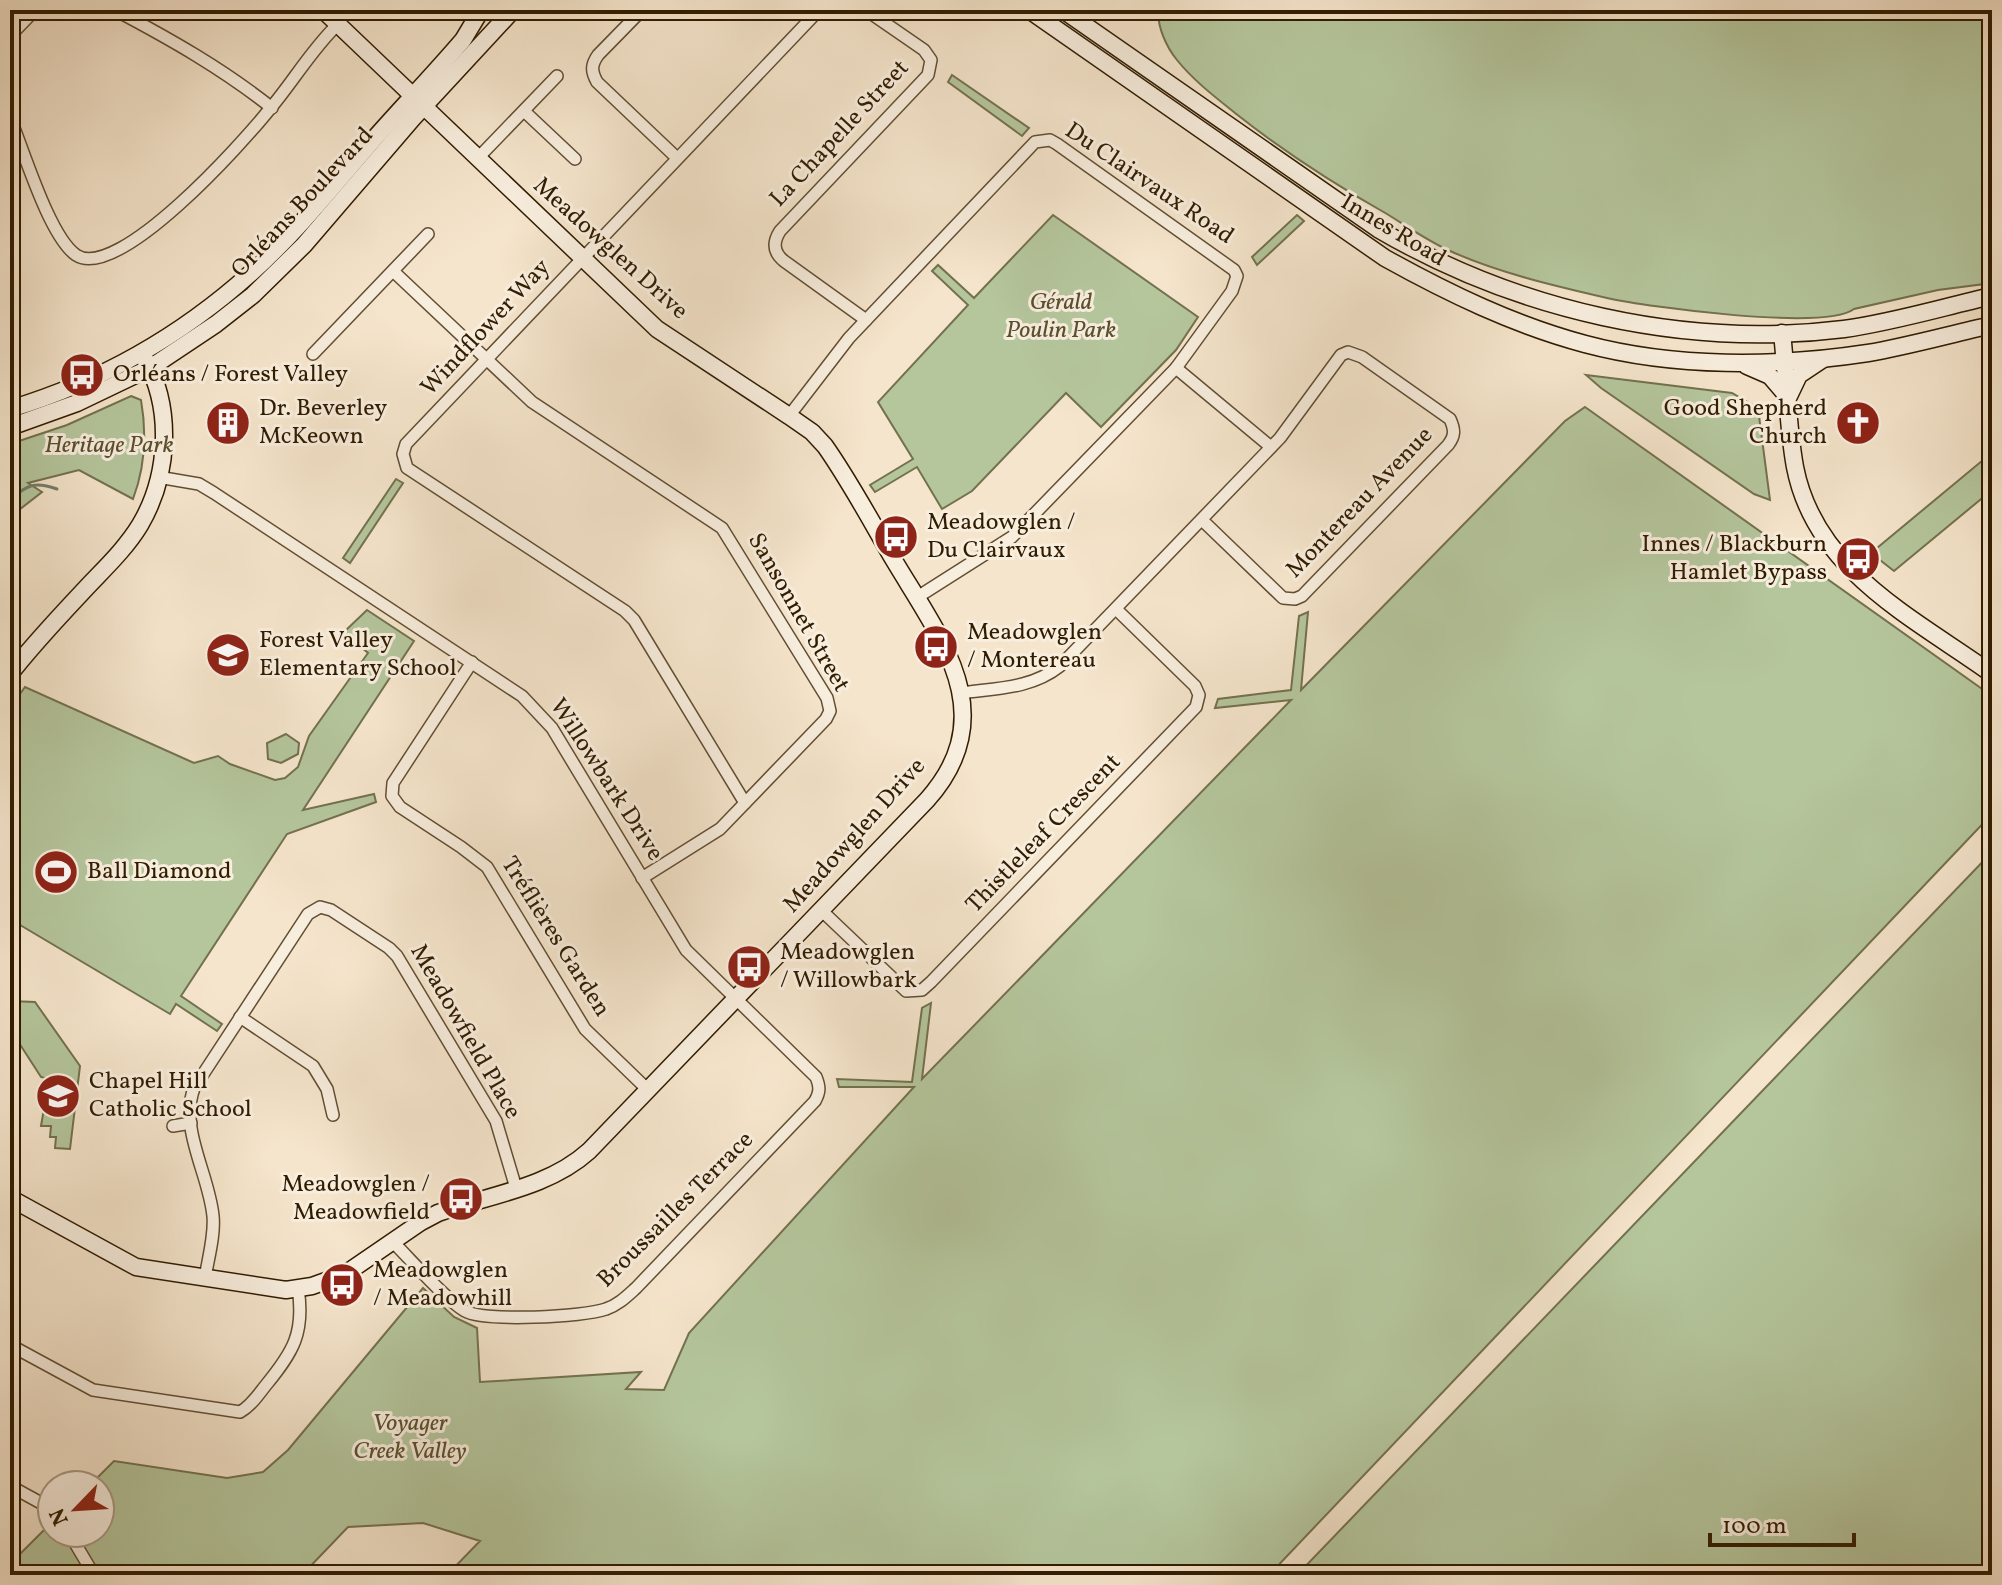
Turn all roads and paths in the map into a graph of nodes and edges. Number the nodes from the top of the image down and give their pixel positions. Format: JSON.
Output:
{"nodes":[{"id":1,"x":35,"y":10,"type":"edge"},
{"id":2,"x":115,"y":10,"type":"edge"},
{"id":3,"x":323,"y":10,"type":"edge"},
{"id":4,"x":481,"y":10,"type":"edge"},
{"id":5,"x":513,"y":10,"type":"edge"},
{"id":6,"x":642,"y":10,"type":"edge"},
{"id":7,"x":819,"y":10,"type":"edge"},
{"id":8,"x":866,"y":10,"type":"edge"},
{"id":9,"x":1029,"y":10,"type":"edge"},
{"id":10,"x":1063,"y":10,"type":"edge"},
{"id":11,"x":338,"y":24,"type":"junction"},
{"id":12,"x":10,"y":36,"type":"edge"},
{"id":13,"x":557,"y":76,"type":"dead end"},
{"id":14,"x":418,"y":102,"type":"junction"},
{"id":15,"x":272,"y":108,"type":"junction"},
{"id":16,"x":524,"y":111,"type":"junction"},
{"id":17,"x":10,"y":118,"type":"edge"},
{"id":18,"x":677,"y":158,"type":"junction"},
{"id":19,"x":477,"y":159,"type":"junction"},
{"id":20,"x":575,"y":159,"type":"dead end"},
{"id":21,"x":428,"y":234,"type":"dead end"},
{"id":22,"x":583,"y":259,"type":"junction"},
{"id":23,"x":393,"y":271,"type":"junction"},
{"id":24,"x":1992,"y":296,"type":"edge"},
{"id":25,"x":866,"y":320,"type":"junction"},
{"id":26,"x":1992,"y":325,"type":"edge"},
{"id":27,"x":1782,"y":333,"type":"junction"},
{"id":28,"x":313,"y":354,"type":"dead end"},
{"id":29,"x":1826,"y":357,"type":"junction"},
{"id":30,"x":487,"y":359,"type":"junction"},
{"id":31,"x":1785,"y":360,"type":"junction"},
{"id":32,"x":146,"y":361,"type":"junction"},
{"id":33,"x":1737,"y":363,"type":"junction"},
{"id":34,"x":1176,"y":368,"type":"junction"},
{"id":35,"x":1789,"y":398,"type":"junction"},
{"id":36,"x":10,"y":409,"type":"edge"},
{"id":37,"x":789,"y":416,"type":"junction"},
{"id":38,"x":10,"y":427,"type":"edge"},
{"id":39,"x":1271,"y":447,"type":"junction"},
{"id":40,"x":158,"y":477,"type":"junction"},
{"id":41,"x":1202,"y":520,"type":"junction"},
{"id":42,"x":916,"y":598,"type":"junction"},
{"id":43,"x":1116,"y":609,"type":"junction"},
{"id":44,"x":472,"y":662,"type":"junction"},
{"id":45,"x":11,"y":670,"type":"edge"},
{"id":46,"x":1992,"y":674,"type":"edge"},
{"id":47,"x":961,"y":693,"type":"junction"},
{"id":48,"x":745,"y":803,"type":"junction"},
{"id":49,"x":642,"y":878,"type":"junction"},
{"id":50,"x":821,"y":910,"type":"junction"},
{"id":51,"x":735,"y":1000,"type":"junction"},
{"id":52,"x":240,"y":1017,"type":"junction"},
{"id":53,"x":648,"y":1090,"type":"junction"},
{"id":54,"x":333,"y":1115,"type":"dead end"},
{"id":55,"x":191,"y":1123,"type":"junction"},
{"id":56,"x":173,"y":1126,"type":"dead end"},
{"id":57,"x":516,"y":1188,"type":"junction"},
{"id":58,"x":10,"y":1198,"type":"edge"},
{"id":59,"x":393,"y":1242,"type":"junction"},
{"id":60,"x":205,"y":1278,"type":"junction"},
{"id":61,"x":298,"y":1288,"type":"junction"},
{"id":62,"x":10,"y":1345,"type":"edge"},
{"id":63,"x":10,"y":1486,"type":"edge"},
{"id":64,"x":36,"y":1500,"type":"edge"},
{"id":65,"x":79,"y":1549,"type":"edge"},
{"id":66,"x":94,"y":1575,"type":"edge"}],
"edges":[{"from":1,"to":12,"type":"street"},
{"from":2,"to":15,"type":"street"},
{"from":3,"to":11,"type":"main road","name":"Meadowglen Drive"},
{"from":4,"to":14,"type":"main road","name":"Orléans Boulevard"},
{"from":5,"to":14,"type":"main road","name":"Orléans Boulevard"},
{"from":6,"to":18,"type":"street"},
{"from":7,"to":18,"type":"street","name":"Windflower Way"},
{"from":8,"to":25,"type":"street","name":"La Chapelle Street"},
{"from":9,"to":33,"type":"main road","name":"Innes Road"},
{"from":10,"to":27,"type":"main road","name":"Innes Road"},
{"from":11,"to":14,"type":"main road","name":"Meadowglen Drive"},
{"from":11,"to":15,"type":"street"},
{"from":13,"to":16,"type":"street"},
{"from":14,"to":19,"type":"main road","name":"Meadowglen Drive"},
{"from":14,"to":32,"type":"main road","name":"Orléans Boulevard"},
{"from":15,"to":17,"type":"street"},
{"from":16,"to":19,"type":"street"},
{"from":16,"to":20,"type":"street"},
{"from":18,"to":22,"type":"street","name":"Windflower Way"},
{"from":19,"to":22,"type":"main road","name":"Meadowglen Drive"},
{"from":21,"to":23,"type":"street"},
{"from":22,"to":30,"type":"street","name":"Windflower Way"},
{"from":22,"to":37,"type":"main road","name":"Meadowglen Drive"},
{"from":23,"to":28,"type":"street"},
{"from":23,"to":30,"type":"street","name":"Sansonnet Street"},
{"from":24,"to":27,"type":"main road","name":"Innes Road"},
{"from":25,"to":34,"type":"street","name":"Du Clairvaux Road"},
{"from":25,"to":37,"type":"street","name":"Du Clairvaux Road"},
{"from":26,"to":29,"type":"main road","name":"Innes Road"},
{"from":27,"to":31,"type":"main road"},
{"from":29,"to":31,"type":"main road","name":"Innes Road"},
{"from":29,"to":35,"type":"main road"},
{"from":30,"to":48,"type":"street","name":"Sansonnet Street"},
{"from":30,"to":48,"type":"street","name":"Windflower Way"},
{"from":31,"to":33,"type":"main road","name":"Innes Road"},
{"from":31,"to":35,"type":"main road"},
{"from":32,"to":36,"type":"main road","name":"Orléans Boulevard"},
{"from":32,"to":38,"type":"main road","name":"Orléans Boulevard"},
{"from":32,"to":40,"type":"main road"},
{"from":33,"to":35,"type":"main road"},
{"from":34,"to":39,"type":"street"},
{"from":34,"to":42,"type":"street","name":"Du Clairvaux Road"},
{"from":35,"to":46,"type":"main road"},
{"from":37,"to":42,"type":"main road","name":"Meadowglen Drive"},
{"from":39,"to":41,"type":"street","name":"Montereau Avenue"},
{"from":39,"to":41,"type":"street","name":"Montereau Avenue"},
{"from":40,"to":44,"type":"street","name":"Willowbark Drive"},
{"from":40,"to":45,"type":"main road"},
{"from":41,"to":43,"type":"street","name":"Montereau Avenue"},
{"from":42,"to":47,"type":"main road","name":"Meadowglen Drive"},
{"from":43,"to":47,"type":"street","name":"Montereau Avenue"},
{"from":43,"to":50,"type":"street","name":"Thistleleaf Crescent"},
{"from":44,"to":49,"type":"street","name":"Willowbark Drive"},
{"from":44,"to":53,"type":"street","name":"Tréflières Garden"},
{"from":47,"to":50,"type":"main road","name":"Meadowglen Drive"},
{"from":48,"to":49,"type":"street","name":"Sansonnet Street"},
{"from":49,"to":51,"type":"street","name":"Willowbark Drive"},
{"from":50,"to":51,"type":"main road","name":"Meadowglen Drive"},
{"from":51,"to":53,"type":"main road","name":"Meadowglen Drive"},
{"from":51,"to":59,"type":"street","name":"Broussailles Terrace"},
{"from":52,"to":54,"type":"street"},
{"from":52,"to":55,"type":"street","name":"Meadowfield Place"},
{"from":52,"to":57,"type":"street","name":"Meadowfield Place"},
{"from":53,"to":57,"type":"main road","name":"Meadowglen Drive"},
{"from":55,"to":56,"type":"street"},
{"from":55,"to":60,"type":"street","name":"Meadowfield Place"},
{"from":57,"to":59,"type":"main road","name":"Meadowglen Drive"},
{"from":58,"to":60,"type":"main road","name":"Meadowglen Drive"},
{"from":59,"to":61,"type":"main road","name":"Meadowglen Drive"},
{"from":60,"to":61,"type":"main road","name":"Meadowglen Drive"},
{"from":61,"to":62,"type":"street"},
{"from":63,"to":64,"type":"street"},
{"from":65,"to":66,"type":"street"}]}
